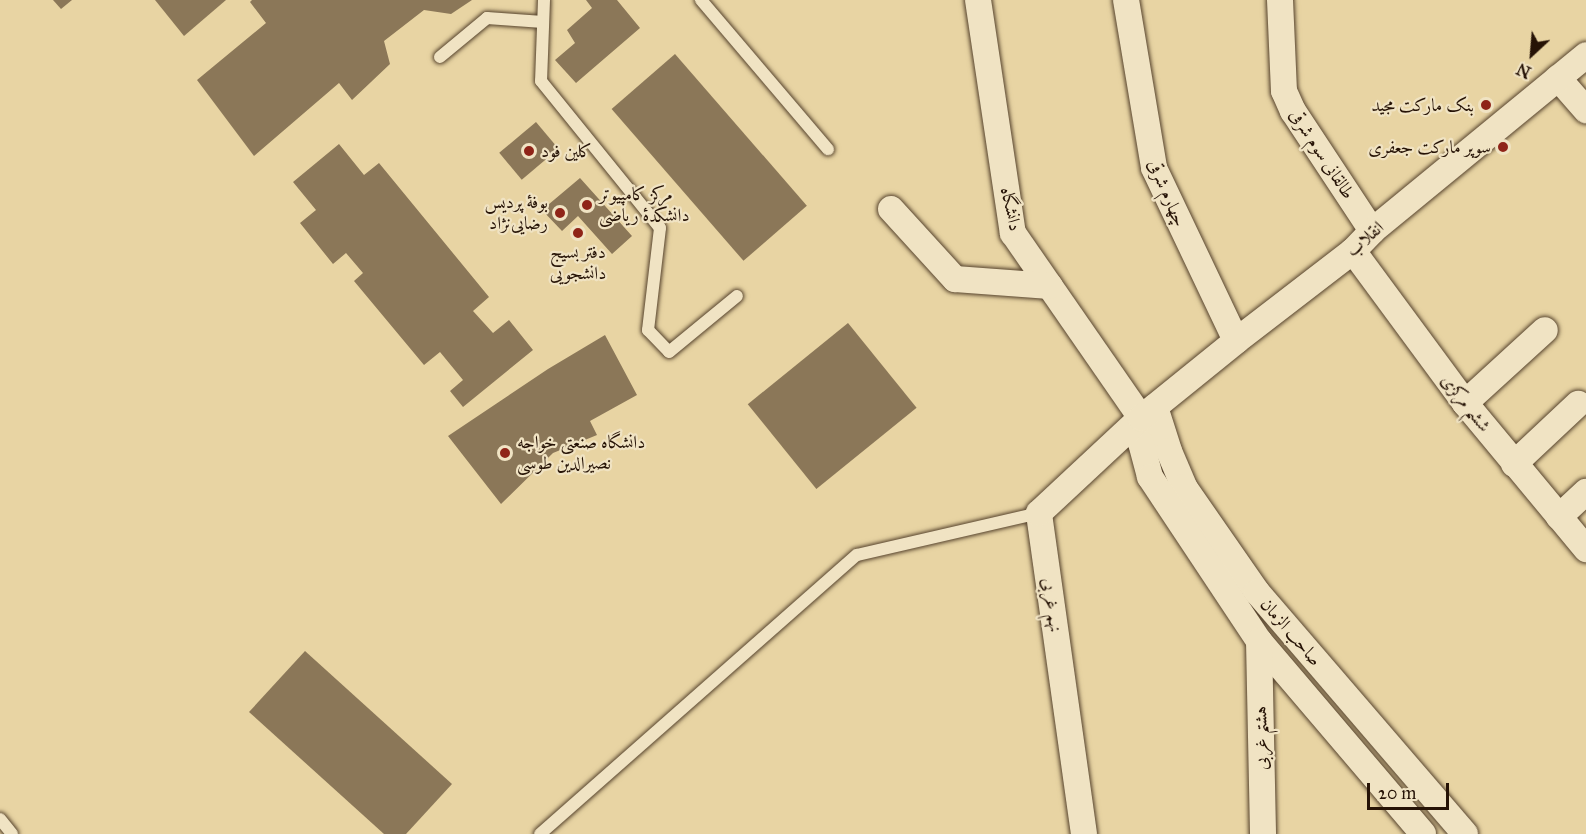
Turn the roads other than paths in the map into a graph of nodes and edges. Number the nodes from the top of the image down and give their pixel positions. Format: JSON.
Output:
{"nodes":[{"id":1,"x":544,"y":0,"type":"edge"},
{"id":2,"x":701,"y":0,"type":"edge"},
{"id":3,"x":978,"y":0,"type":"edge"},
{"id":4,"x":1126,"y":0,"type":"edge"},
{"id":5,"x":1280,"y":0,"type":"edge"},
{"id":6,"x":543,"y":22,"type":"junction"},
{"id":7,"x":1586,"y":55,"type":"edge"},
{"id":8,"x":440,"y":57,"type":"dead end"},
{"id":9,"x":1558,"y":78,"type":"junction"},
{"id":10,"x":1586,"y":111,"type":"edge"},
{"id":11,"x":828,"y":149,"type":"dead end"},
{"id":12,"x":891,"y":209,"type":"dead end"},
{"id":13,"x":1372,"y":231,"type":"junction"},
{"id":14,"x":1353,"y":251,"type":"junction"},
{"id":15,"x":1050,"y":286,"type":"junction"},
{"id":16,"x":737,"y":296,"type":"dead end"},
{"id":17,"x":1545,"y":330,"type":"dead end"},
{"id":18,"x":1236,"y":341,"type":"junction"},
{"id":19,"x":1465,"y":403,"type":"junction"},
{"id":20,"x":1578,"y":404,"type":"dead end"},
{"id":21,"x":1148,"y":412,"type":"junction"},
{"id":22,"x":1514,"y":464,"type":"junction"},
{"id":23,"x":1586,"y":492,"type":"edge"},
{"id":24,"x":1039,"y":513,"type":"junction"},
{"id":25,"x":1559,"y":517,"type":"junction"},
{"id":26,"x":1586,"y":549,"type":"edge"},
{"id":27,"x":1258,"y":641,"type":"junction"},
{"id":28,"x":0,"y":819,"type":"edge"},
{"id":29,"x":12,"y":834,"type":"edge"},
{"id":30,"x":540,"y":834,"type":"edge"},
{"id":31,"x":1084,"y":834,"type":"edge"},
{"id":32,"x":1263,"y":834,"type":"edge"},
{"id":33,"x":1423,"y":834,"type":"edge"},
{"id":34,"x":1465,"y":834,"type":"edge"}],
"edges":[{"from":1,"to":6,"type":"lane"},
{"from":2,"to":11,"type":"lane"},
{"from":3,"to":15,"type":"street","name":"دانشگاه"},
{"from":4,"to":18,"type":"street","name":"چهارم شرقی"},
{"from":5,"to":13,"type":"street","name":"طالقانی سوم شرقی"},
{"from":6,"to":8,"type":"lane"},
{"from":6,"to":16,"type":"lane"},
{"from":7,"to":9,"type":"street","name":"انقلاب"},
{"from":9,"to":10,"type":"street"},
{"from":9,"to":13,"type":"street","name":"انقلاب"},
{"from":12,"to":15,"type":"street"},
{"from":13,"to":14,"type":"street","name":"انقلاب"},
{"from":14,"to":18,"type":"street","name":"انقلاب"},
{"from":14,"to":19,"type":"street","name":"ششم مرکزی"},
{"from":15,"to":21,"type":"street","name":"دانشگاه"},
{"from":17,"to":19,"type":"street"},
{"from":18,"to":21,"type":"street","name":"انقلاب"},
{"from":19,"to":22,"type":"street","name":"ششم مرکزی"},
{"from":20,"to":22,"type":"street"},
{"from":21,"to":24,"type":"street"},
{"from":21,"to":27,"type":"street","name":"صاحب الزمان"},
{"from":21,"to":34,"type":"street","name":"صاحب الزمان"},
{"from":22,"to":25,"type":"street","name":"ششم مرکزی"},
{"from":23,"to":25,"type":"street"},
{"from":24,"to":30,"type":"lane"},
{"from":24,"to":31,"type":"street","name":"نهم غربی"},
{"from":25,"to":26,"type":"street","name":"ششم مرکزی"},
{"from":27,"to":32,"type":"street","name":"هشتم غربی"},
{"from":27,"to":33,"type":"street","name":"صاحب الزمان"},
{"from":28,"to":29,"type":"lane"}]}
